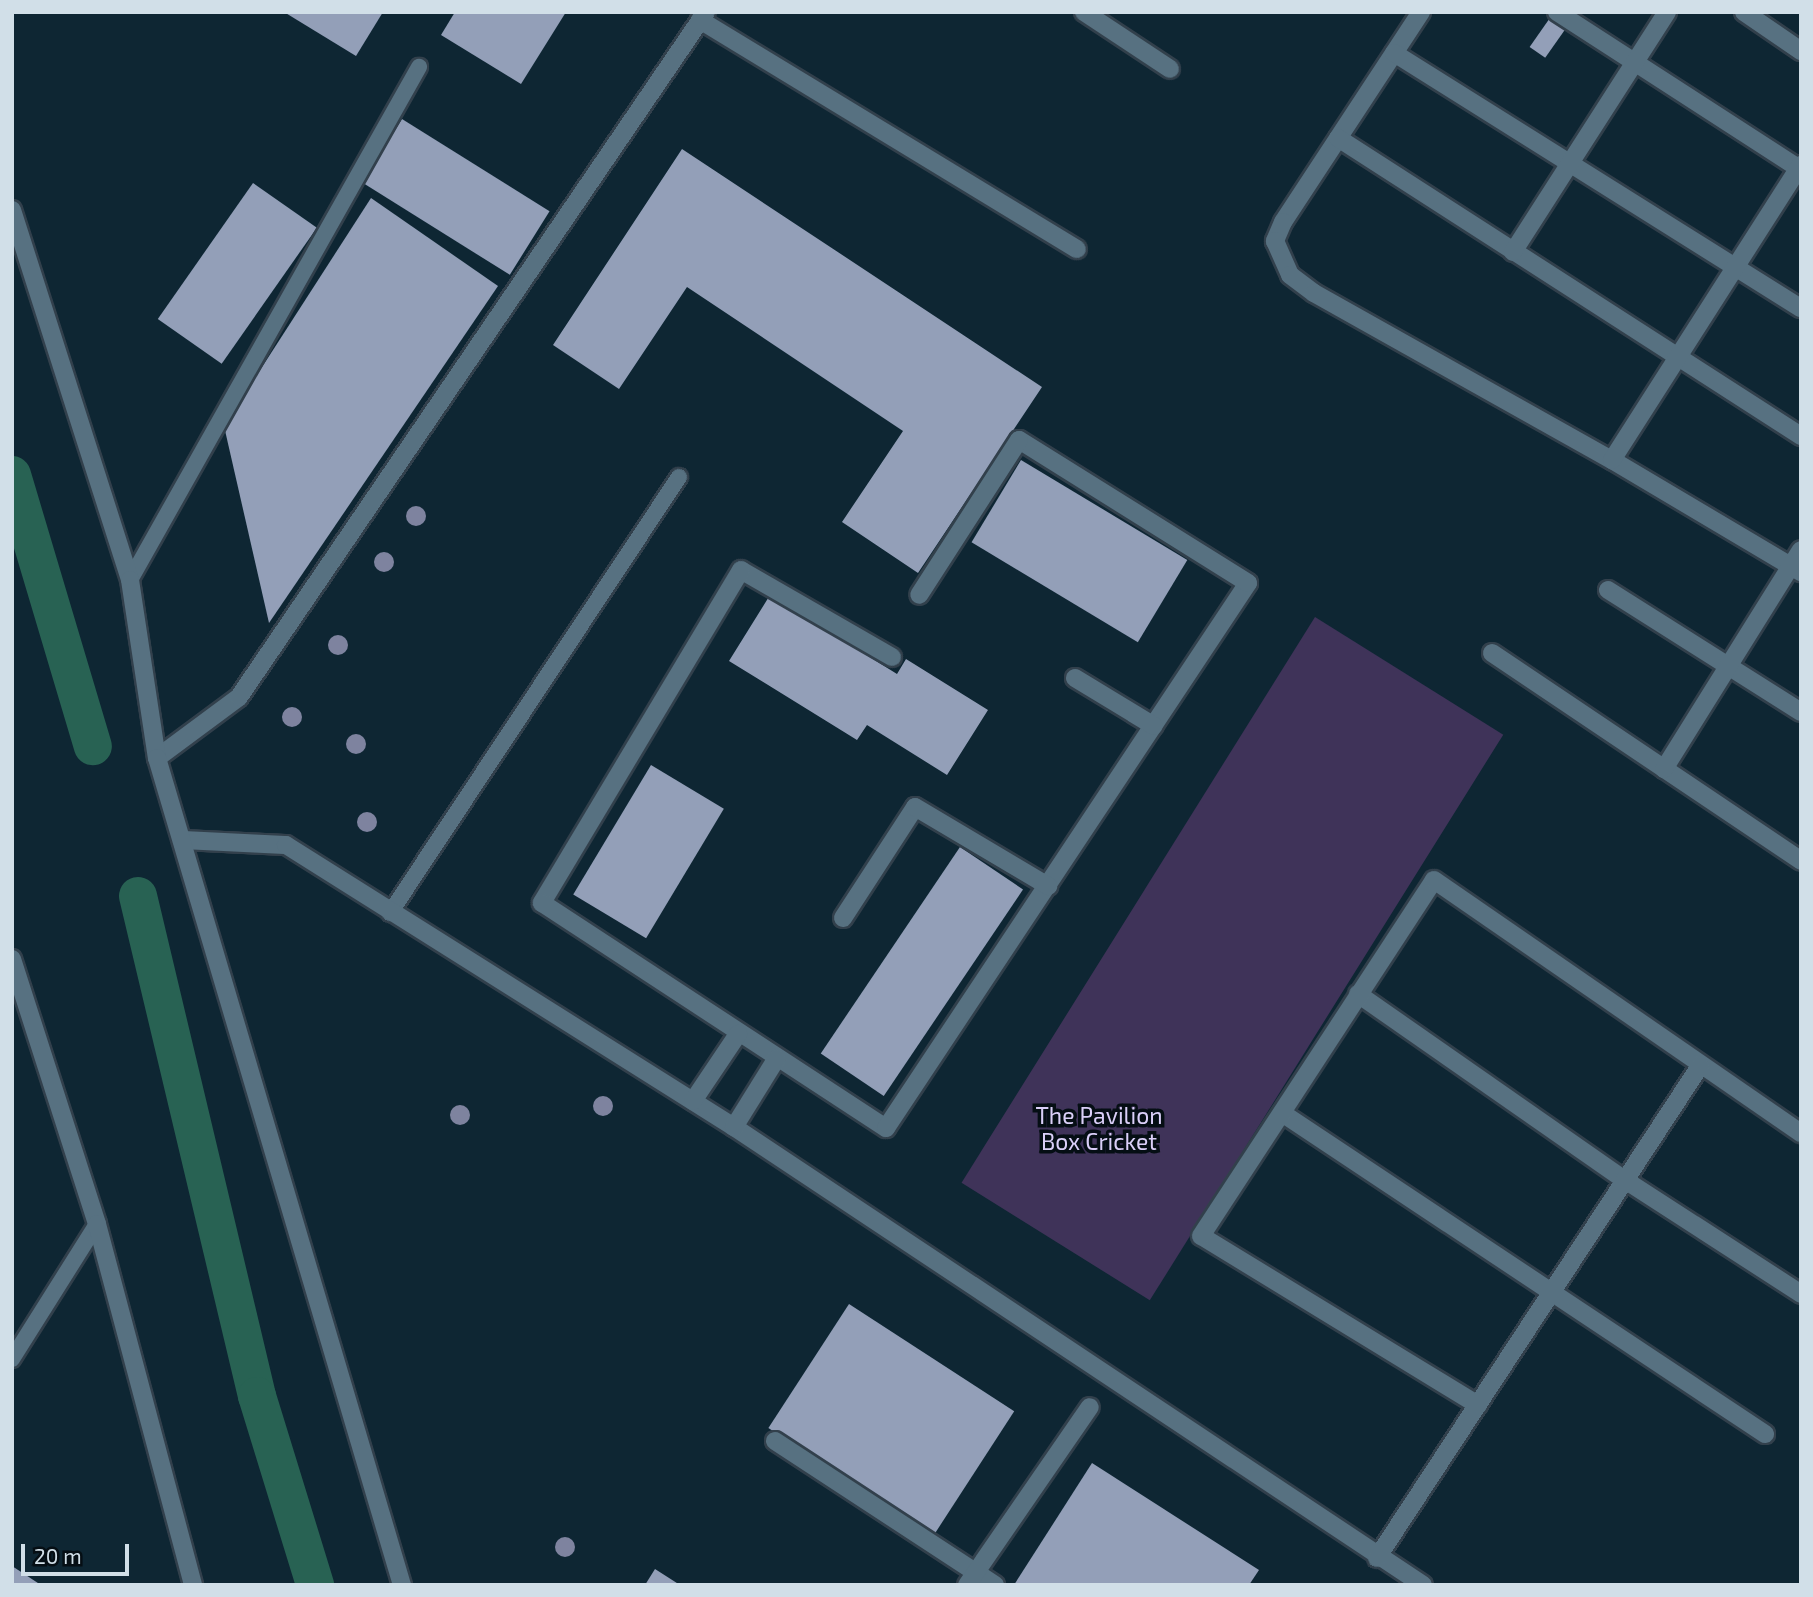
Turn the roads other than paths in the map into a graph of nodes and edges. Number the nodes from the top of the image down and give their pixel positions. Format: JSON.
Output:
{"nodes":[{"id":1,"x":1084,"y":12,"type":"edge"},
{"id":2,"x":1421,"y":12,"type":"edge"},
{"id":3,"x":1557,"y":12,"type":"edge"},
{"id":4,"x":1667,"y":12,"type":"edge"},
{"id":5,"x":1744,"y":12,"type":"edge"},
{"id":6,"x":703,"y":16,"type":"edge"},
{"id":7,"x":1801,"y":51,"type":"edge"},
{"id":8,"x":1394,"y":53,"type":"junction"},
{"id":9,"x":1635,"y":62,"type":"junction"},
{"id":10,"x":419,"y":67,"type":"dead end"},
{"id":11,"x":1170,"y":69,"type":"dead end"},
{"id":12,"x":1338,"y":138,"type":"junction"},
{"id":13,"x":1570,"y":163,"type":"junction"},
{"id":14,"x":1800,"y":168,"type":"edge"},
{"id":15,"x":12,"y":210,"type":"edge"},
{"id":16,"x":1077,"y":249,"type":"dead end"},
{"id":17,"x":1513,"y":252,"type":"junction"},
{"id":18,"x":1735,"y":267,"type":"junction"},
{"id":19,"x":1801,"y":308,"type":"edge"},
{"id":20,"x":1677,"y":358,"type":"junction"},
{"id":21,"x":1801,"y":436,"type":"edge"},
{"id":22,"x":1612,"y":460,"type":"junction"},
{"id":23,"x":679,"y":477,"type":"dead end"},
{"id":24,"x":1801,"y":550,"type":"edge"},
{"id":25,"x":1796,"y":569,"type":"edge"},
{"id":26,"x":130,"y":580,"type":"junction"},
{"id":27,"x":1608,"y":590,"type":"dead end"},
{"id":28,"x":919,"y":595,"type":"dead end"},
{"id":29,"x":1492,"y":653,"type":"dead end"},
{"id":30,"x":892,"y":657,"type":"dead end"},
{"id":31,"x":1728,"y":666,"type":"junction"},
{"id":32,"x":1075,"y":677,"type":"dead end"},
{"id":33,"x":1801,"y":712,"type":"edge"},
{"id":34,"x":1154,"y":726,"type":"junction"},
{"id":35,"x":157,"y":758,"type":"junction"},
{"id":36,"x":1664,"y":769,"type":"junction"},
{"id":37,"x":182,"y":840,"type":"junction"},
{"id":38,"x":1801,"y":861,"type":"edge"},
{"id":39,"x":1048,"y":886,"type":"junction"},
{"id":40,"x":390,"y":913,"type":"junction"},
{"id":41,"x":843,"y":918,"type":"dead end"},
{"id":42,"x":12,"y":959,"type":"edge"},
{"id":43,"x":1358,"y":995,"type":"junction"},
{"id":44,"x":738,"y":1034,"type":"junction"},
{"id":45,"x":777,"y":1058,"type":"junction"},
{"id":46,"x":1700,"y":1066,"type":"junction"},
{"id":47,"x":693,"y":1101,"type":"junction"},
{"id":48,"x":1282,"y":1113,"type":"junction"},
{"id":49,"x":734,"y":1126,"type":"junction"},
{"id":50,"x":1801,"y":1133,"type":"edge"},
{"id":51,"x":1625,"y":1180,"type":"junction"},
{"id":52,"x":97,"y":1224,"type":"junction"},
{"id":53,"x":1551,"y":1294,"type":"junction"},
{"id":54,"x":1801,"y":1294,"type":"edge"},
{"id":55,"x":12,"y":1359,"type":"edge"},
{"id":56,"x":1478,"y":1405,"type":"junction"},
{"id":57,"x":1090,"y":1407,"type":"dead end"},
{"id":58,"x":1765,"y":1434,"type":"dead end"},
{"id":59,"x":775,"y":1441,"type":"dead end"},
{"id":60,"x":1377,"y":1558,"type":"junction"},
{"id":61,"x":972,"y":1578,"type":"edge"},
{"id":62,"x":193,"y":1585,"type":"edge"},
{"id":63,"x":402,"y":1585,"type":"edge"},
{"id":64,"x":995,"y":1585,"type":"edge"},
{"id":65,"x":1423,"y":1585,"type":"edge"}],
"edges":[{"from":1,"to":11,"type":"street"},
{"from":2,"to":8,"type":"street"},
{"from":3,"to":9,"type":"street"},
{"from":4,"to":9,"type":"street"},
{"from":5,"to":7,"type":"street"},
{"from":6,"to":16,"type":"street"},
{"from":6,"to":35,"type":"street"},
{"from":8,"to":12,"type":"street"},
{"from":8,"to":13,"type":"street"},
{"from":9,"to":13,"type":"street"},
{"from":9,"to":14,"type":"street"},
{"from":10,"to":26,"type":"lane"},
{"from":12,"to":17,"type":"street"},
{"from":12,"to":22,"type":"street"},
{"from":13,"to":17,"type":"street"},
{"from":13,"to":18,"type":"street"},
{"from":14,"to":18,"type":"street"},
{"from":15,"to":26,"type":"street"},
{"from":17,"to":20,"type":"street"},
{"from":18,"to":19,"type":"street"},
{"from":18,"to":20,"type":"street"},
{"from":20,"to":21,"type":"street"},
{"from":20,"to":22,"type":"street"},
{"from":22,"to":25,"type":"street"},
{"from":23,"to":40,"type":"lane"},
{"from":24,"to":25,"type":"street"},
{"from":25,"to":31,"type":"street"},
{"from":26,"to":35,"type":"street"},
{"from":27,"to":31,"type":"street"},
{"from":28,"to":34,"type":"street"},
{"from":29,"to":36,"type":"street"},
{"from":30,"to":44,"type":"street"},
{"from":31,"to":33,"type":"street"},
{"from":31,"to":36,"type":"street"},
{"from":32,"to":34,"type":"street"},
{"from":34,"to":39,"type":"street"},
{"from":35,"to":37,"type":"street"},
{"from":36,"to":38,"type":"street"},
{"from":37,"to":40,"type":"street"},
{"from":37,"to":63,"type":"street"},
{"from":39,"to":41,"type":"street"},
{"from":39,"to":45,"type":"street"},
{"from":40,"to":47,"type":"street"},
{"from":42,"to":52,"type":"street"},
{"from":43,"to":46,"type":"street"},
{"from":43,"to":48,"type":"street"},
{"from":43,"to":51,"type":"street"},
{"from":44,"to":45,"type":"street"},
{"from":44,"to":47,"type":"street"},
{"from":45,"to":49,"type":"street"},
{"from":46,"to":50,"type":"street"},
{"from":46,"to":51,"type":"street"},
{"from":47,"to":49,"type":"street"},
{"from":48,"to":53,"type":"street"},
{"from":48,"to":56,"type":"street"},
{"from":49,"to":60,"type":"street"},
{"from":51,"to":53,"type":"street"},
{"from":51,"to":54,"type":"street"},
{"from":52,"to":55,"type":"lane"},
{"from":52,"to":62,"type":"street"},
{"from":53,"to":56,"type":"street"},
{"from":53,"to":58,"type":"street"},
{"from":56,"to":60,"type":"street"},
{"from":57,"to":61,"type":"street"},
{"from":59,"to":61,"type":"street"},
{"from":60,"to":65,"type":"street"},
{"from":61,"to":64,"type":"street"}]}
